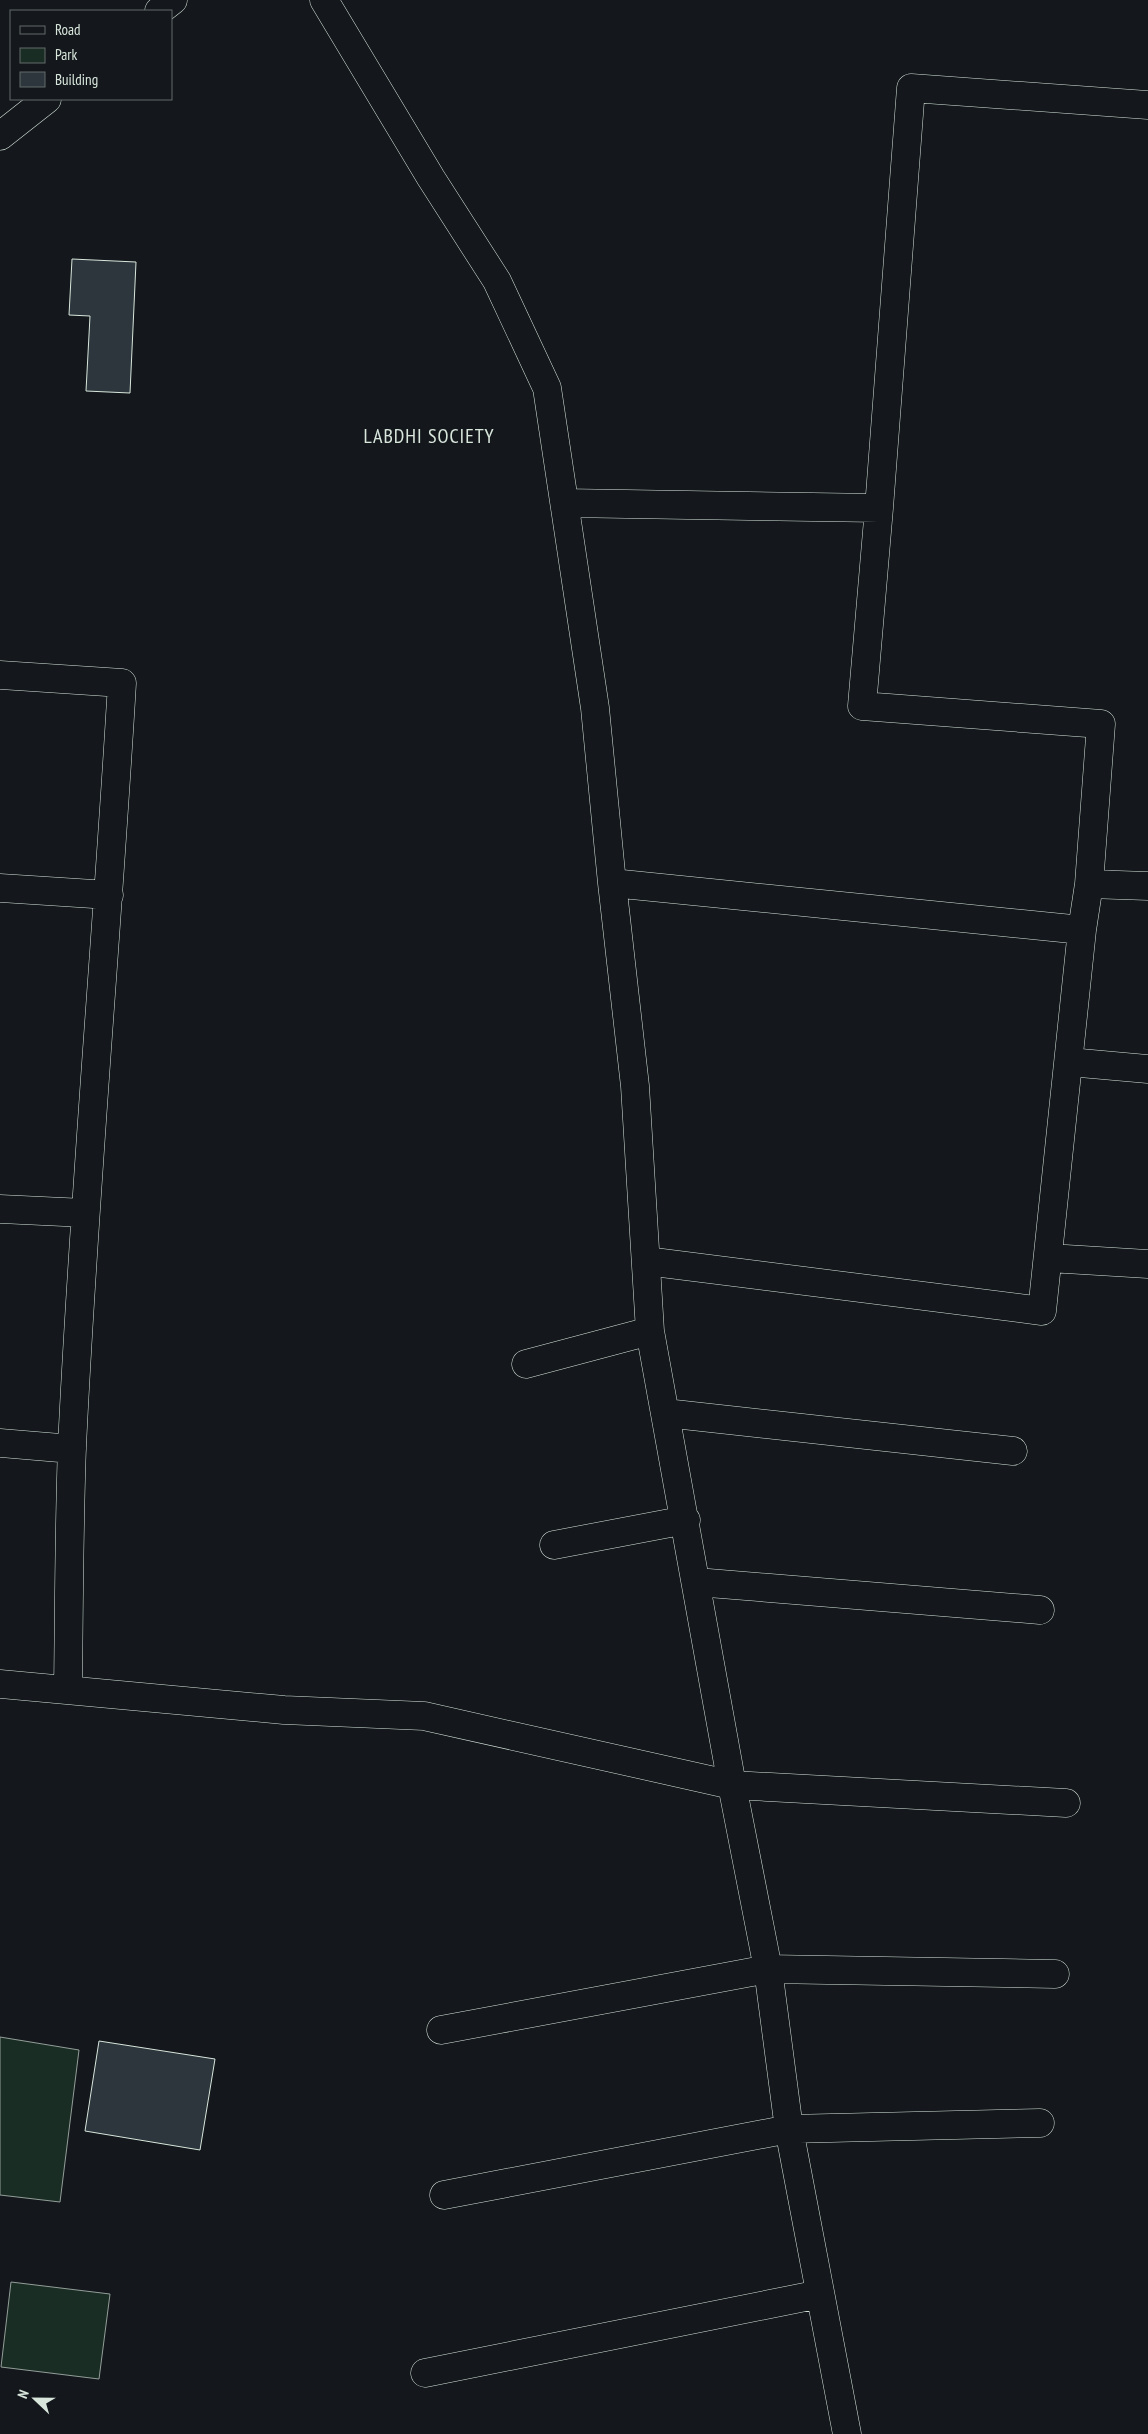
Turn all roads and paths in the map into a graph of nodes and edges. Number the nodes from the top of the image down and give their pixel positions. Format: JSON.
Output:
{"nodes":[{"id":1,"x":173,"y":0,"type":"edge"},
{"id":2,"x":324,"y":0,"type":"edge"},
{"id":3,"x":159,"y":10,"type":"edge"},
{"id":4,"x":46,"y":100,"type":"edge"},
{"id":5,"x":1148,"y":105,"type":"edge"},
{"id":6,"x":0,"y":136,"type":"edge"},
{"id":7,"x":564,"y":503,"type":"junction"},
{"id":8,"x":879,"y":508,"type":"junction"},
{"id":9,"x":0,"y":675,"type":"edge"},
{"id":10,"x":612,"y":883,"type":"junction"},
{"id":11,"x":1089,"y":884,"type":"junction"},
{"id":12,"x":1148,"y":886,"type":"edge"},
{"id":13,"x":0,"y":888,"type":"edge"},
{"id":14,"x":109,"y":895,"type":"junction"},
{"id":15,"x":1082,"y":930,"type":"junction"},
{"id":16,"x":1069,"y":1062,"type":"junction"},
{"id":17,"x":1148,"y":1069,"type":"edge"},
{"id":18,"x":0,"y":1209,"type":"edge"},
{"id":19,"x":85,"y":1212,"type":"junction"},
{"id":20,"x":1049,"y":1258,"type":"junction"},
{"id":21,"x":646,"y":1261,"type":"junction"},
{"id":22,"x":1148,"y":1264,"type":"edge"},
{"id":23,"x":650,"y":1331,"type":"junction"},
{"id":24,"x":526,"y":1364,"type":"dead end"},
{"id":25,"x":665,"y":1413,"type":"junction"},
{"id":26,"x":0,"y":1443,"type":"edge"},
{"id":27,"x":72,"y":1449,"type":"junction"},
{"id":28,"x":1013,"y":1451,"type":"dead end"},
{"id":29,"x":686,"y":1520,"type":"junction"},
{"id":30,"x":554,"y":1545,"type":"dead end"},
{"id":31,"x":696,"y":1582,"type":"junction"},
{"id":32,"x":1040,"y":1610,"type":"dead end"},
{"id":33,"x":0,"y":1684,"type":"edge"},
{"id":34,"x":68,"y":1690,"type":"junction"},
{"id":35,"x":732,"y":1785,"type":"junction"},
{"id":36,"x":1066,"y":1804,"type":"dead end"},
{"id":37,"x":768,"y":1969,"type":"junction"},
{"id":38,"x":1055,"y":1974,"type":"dead end"},
{"id":39,"x":441,"y":2030,"type":"dead end"},
{"id":40,"x":1040,"y":2123,"type":"dead end"},
{"id":41,"x":789,"y":2129,"type":"junction"},
{"id":42,"x":444,"y":2195,"type":"dead end"},
{"id":43,"x":820,"y":2294,"type":"junction"},
{"id":44,"x":425,"y":2373,"type":"dead end"},
{"id":45,"x":847,"y":2434,"type":"edge"}],
"edges":[{"from":1,"to":3,"type":"street"},
{"from":2,"to":7,"type":"street"},
{"from":4,"to":6,"type":"street"},
{"from":5,"to":8,"type":"street"},
{"from":7,"to":8,"type":"street"},
{"from":7,"to":10,"type":"street"},
{"from":8,"to":11,"type":"street"},
{"from":9,"to":14,"type":"street"},
{"from":10,"to":15,"type":"street"},
{"from":10,"to":21,"type":"street"},
{"from":11,"to":12,"type":"street"},
{"from":11,"to":15,"type":"street"},
{"from":13,"to":14,"type":"street"},
{"from":14,"to":19,"type":"street"},
{"from":15,"to":16,"type":"street"},
{"from":16,"to":17,"type":"street"},
{"from":16,"to":20,"type":"street"},
{"from":18,"to":19,"type":"street"},
{"from":19,"to":27,"type":"street"},
{"from":20,"to":21,"type":"street"},
{"from":20,"to":22,"type":"street"},
{"from":21,"to":23,"type":"street"},
{"from":23,"to":24,"type":"street"},
{"from":23,"to":25,"type":"street"},
{"from":25,"to":28,"type":"street"},
{"from":25,"to":29,"type":"street"},
{"from":26,"to":27,"type":"street"},
{"from":27,"to":34,"type":"street"},
{"from":29,"to":30,"type":"street"},
{"from":29,"to":31,"type":"street"},
{"from":31,"to":32,"type":"street"},
{"from":31,"to":35,"type":"street"},
{"from":33,"to":34,"type":"street"},
{"from":34,"to":35,"type":"street"},
{"from":35,"to":36,"type":"street"},
{"from":35,"to":37,"type":"street"},
{"from":37,"to":38,"type":"street"},
{"from":37,"to":39,"type":"street"},
{"from":37,"to":41,"type":"street"},
{"from":40,"to":41,"type":"street"},
{"from":41,"to":42,"type":"street"},
{"from":41,"to":43,"type":"street"},
{"from":43,"to":44,"type":"street"},
{"from":43,"to":45,"type":"street"}]}
